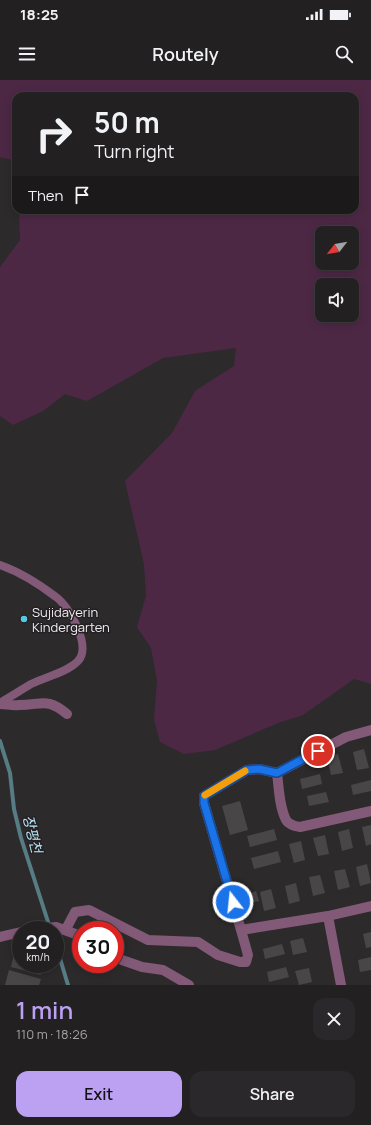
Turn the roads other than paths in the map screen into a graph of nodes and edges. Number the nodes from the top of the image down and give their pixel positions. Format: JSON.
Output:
{"nodes":[{"id":1,"x":0,"y":565,"type":"edge"},
{"id":2,"x":0,"y":704,"type":"edge"},
{"id":3,"x":67,"y":714,"type":"dead end"},
{"id":4,"x":371,"y":730,"type":"edge"},
{"id":5,"x":277,"y":773,"type":"junction"},
{"id":6,"x":371,"y":811,"type":"edge"},
{"id":7,"x":371,"y":906,"type":"edge"},
{"id":8,"x":328,"y":916,"type":"junction"},
{"id":9,"x":64,"y":925,"type":"edge"},
{"id":10,"x":241,"y":930,"type":"junction"},
{"id":11,"x":12,"y":934,"type":"edge"},
{"id":12,"x":0,"y":937,"type":"edge"},
{"id":13,"x":124,"y":960,"type":"edge"},
{"id":14,"x":189,"y":985,"type":"edge"},
{"id":15,"x":341,"y":985,"type":"edge"}],
"edges":[{"from":1,"to":2,"type":"lane"},
{"from":2,"to":3,"type":"street"},
{"from":4,"to":5,"type":"street"},
{"from":5,"to":6,"type":"street"},
{"from":5,"to":10,"type":"street"},
{"from":7,"to":8,"type":"street"},
{"from":8,"to":10,"type":"street"},
{"from":8,"to":15,"type":"street"},
{"from":9,"to":10,"type":"street"},
{"from":11,"to":12,"type":"street"},
{"from":13,"to":14,"type":"street"}]}
